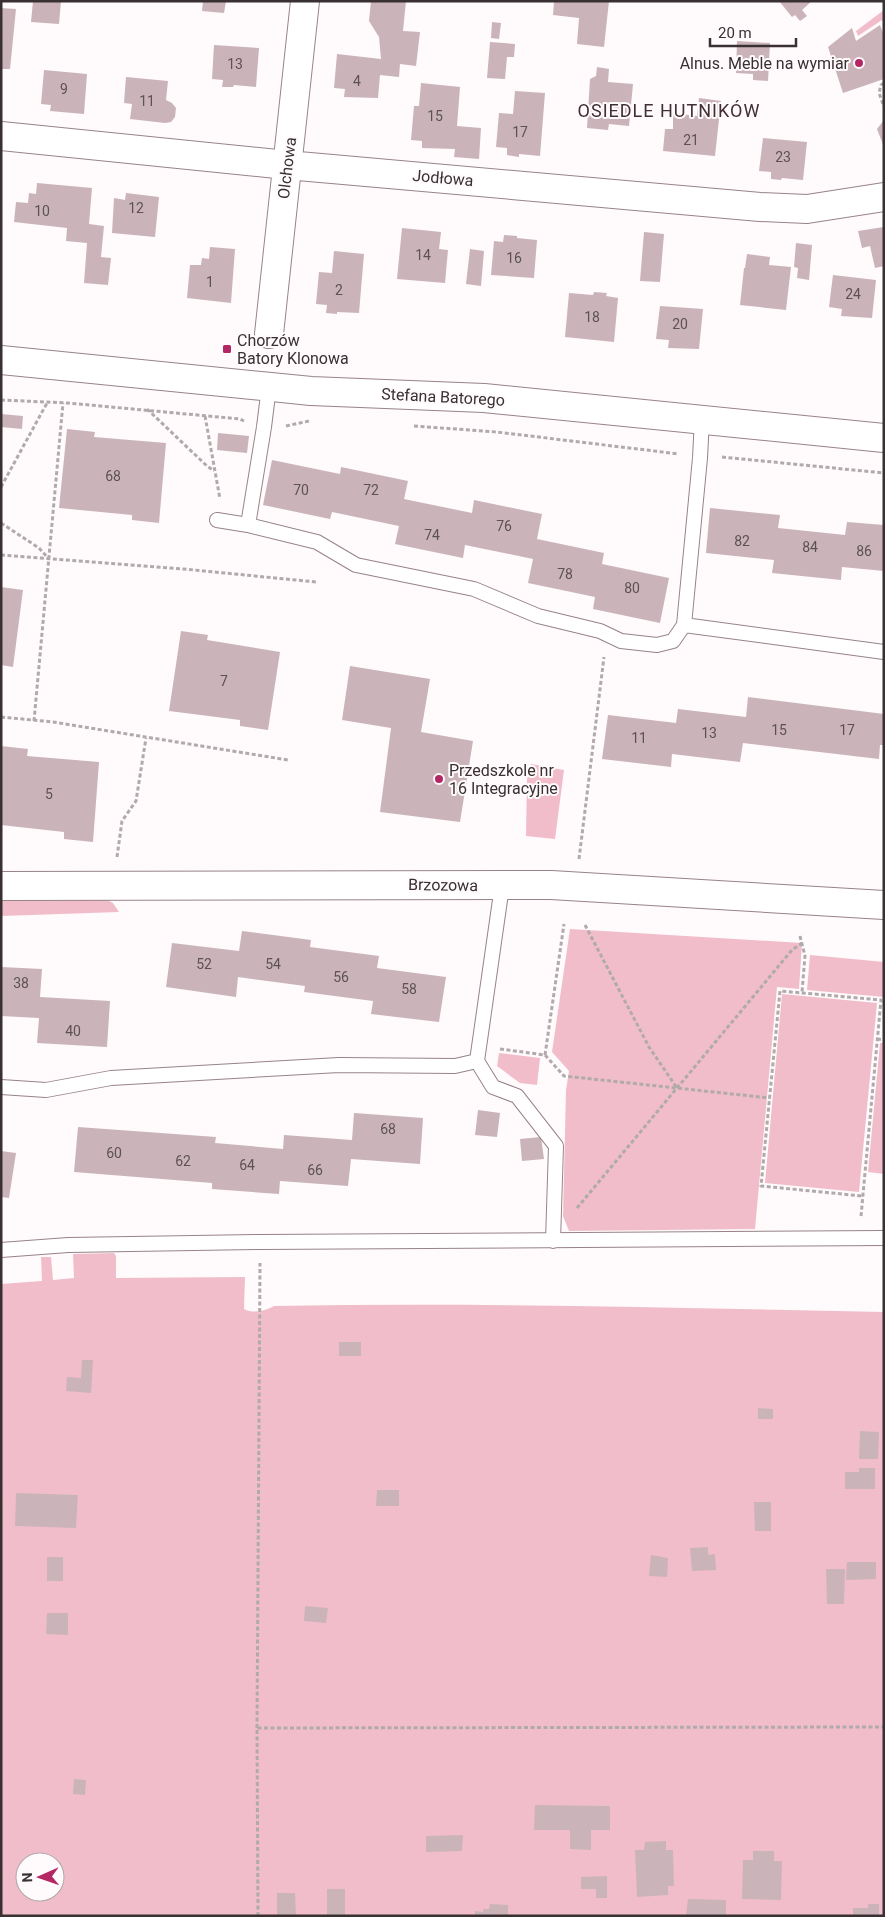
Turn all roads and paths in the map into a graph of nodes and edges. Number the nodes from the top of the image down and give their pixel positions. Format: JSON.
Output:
{"nodes":[{"id":1,"x":305,"y":1,"type":"edge"},
{"id":2,"x":884,"y":83,"type":"edge"},
{"id":3,"x":884,"y":107,"type":"edge"},
{"id":4,"x":1,"y":136,"type":"edge"},
{"id":5,"x":287,"y":165,"type":"junction"},
{"id":6,"x":884,"y":197,"type":"edge"},
{"id":7,"x":269,"y":334,"type":"dead end"},
{"id":8,"x":1,"y":360,"type":"edge"},
{"id":9,"x":269,"y":387,"type":"junction"},
{"id":10,"x":1,"y":400,"type":"edge"},
{"id":11,"x":47,"y":403,"type":"junction"},
{"id":12,"x":63,"y":403,"type":"junction"},
{"id":13,"x":147,"y":409,"type":"junction"},
{"id":14,"x":205,"y":416,"type":"junction"},
{"id":15,"x":702,"y":418,"type":"junction"},
{"id":16,"x":315,"y":420,"type":"dead end"},
{"id":17,"x":246,"y":423,"type":"dead end"},
{"id":18,"x":286,"y":426,"type":"dead end"},
{"id":19,"x":411,"y":426,"type":"dead end"},
{"id":20,"x":884,"y":438,"type":"edge"},
{"id":21,"x":680,"y":454,"type":"dead end"},
{"id":22,"x":718,"y":458,"type":"dead end"},
{"id":23,"x":215,"y":471,"type":"junction"},
{"id":24,"x":884,"y":473,"type":"edge"},
{"id":25,"x":1,"y":487,"type":"edge"},
{"id":26,"x":221,"y":521,"type":"joint"},
{"id":27,"x":1,"y":522,"type":"edge"},
{"id":28,"x":248,"y":525,"type":"junction"},
{"id":29,"x":1,"y":555,"type":"edge"},
{"id":30,"x":48,"y":559,"type":"junction"},
{"id":31,"x":316,"y":582,"type":"dead end"},
{"id":32,"x":684,"y":625,"type":"junction"},
{"id":33,"x":607,"y":634,"type":"junction"},
{"id":34,"x":884,"y":652,"type":"edge"},
{"id":35,"x":1,"y":717,"type":"edge"},
{"id":36,"x":34,"y":721,"type":"junction"},
{"id":37,"x":146,"y":738,"type":"junction"},
{"id":38,"x":288,"y":760,"type":"dead end"},
{"id":39,"x":117,"y":858,"type":"dead end"},
{"id":40,"x":578,"y":867,"type":"dead end"},
{"id":41,"x":1,"y":886,"type":"edge"},
{"id":42,"x":502,"y":886,"type":"junction"},
{"id":43,"x":884,"y":905,"type":"edge"},
{"id":44,"x":564,"y":924,"type":"dead end"},
{"id":45,"x":585,"y":925,"type":"dead end"},
{"id":46,"x":800,"y":936,"type":"dead end"},
{"id":47,"x":802,"y":943,"type":"junction"},
{"id":48,"x":802,"y":992,"type":"junction"},
{"id":49,"x":878,"y":1039,"type":"junction"},
{"id":50,"x":884,"y":1040,"type":"edge"},
{"id":51,"x":479,"y":1046,"type":"junction"},
{"id":52,"x":545,"y":1055,"type":"junction"},
{"id":53,"x":477,"y":1061,"type":"junction"},
{"id":54,"x":1,"y":1087,"type":"edge"},
{"id":55,"x":678,"y":1088,"type":"junction"},
{"id":56,"x":770,"y":1098,"type":"junction"},
{"id":57,"x":862,"y":1196,"type":"junction"},
{"id":58,"x":553,"y":1225,"type":"junction"},
{"id":59,"x":860,"y":1238,"type":"junction"},
{"id":60,"x":884,"y":1238,"type":"edge"},
{"id":61,"x":553,"y":1241,"type":"junction"},
{"id":62,"x":261,"y":1242,"type":"junction"},
{"id":63,"x":1,"y":1250,"type":"edge"},
{"id":64,"x":884,"y":1727,"type":"edge"},
{"id":65,"x":257,"y":1728,"type":"junction"},
{"id":66,"x":258,"y":1916,"type":"edge"}],
"edges":[{"from":1,"to":5,"type":"street","name":"Olchowa"},
{"from":2,"to":3,"type":"path"},
{"from":4,"to":5,"type":"street","name":"Jodłowa"},
{"from":5,"to":6,"type":"street","name":"Jodłowa"},
{"from":5,"to":7,"type":"street","name":"Olchowa"},
{"from":8,"to":9,"type":"street","name":"Stefana Batorego"},
{"from":9,"to":15,"type":"street","name":"Stefana Batorego"},
{"from":9,"to":28,"type":"lane"},
{"from":10,"to":11,"type":"path"},
{"from":11,"to":12,"type":"path"},
{"from":11,"to":25,"type":"path"},
{"from":12,"to":13,"type":"path"},
{"from":12,"to":30,"type":"path"},
{"from":13,"to":14,"type":"path"},
{"from":13,"to":23,"type":"path"},
{"from":14,"to":17,"type":"path"},
{"from":14,"to":23,"type":"path"},
{"from":15,"to":20,"type":"street","name":"Stefana Batorego"},
{"from":15,"to":32,"type":"lane"},
{"from":16,"to":18,"type":"path"},
{"from":19,"to":21,"type":"path"},
{"from":22,"to":24,"type":"path"},
{"from":23,"to":26,"type":"path"},
{"from":26,"to":28,"type":"lane"},
{"from":27,"to":30,"type":"path"},
{"from":28,"to":33,"type":"lane"},
{"from":29,"to":30,"type":"path"},
{"from":30,"to":31,"type":"path"},
{"from":30,"to":36,"type":"path"},
{"from":32,"to":33,"type":"lane"},
{"from":32,"to":34,"type":"lane"},
{"from":33,"to":40,"type":"path"},
{"from":35,"to":36,"type":"path"},
{"from":36,"to":37,"type":"path"},
{"from":37,"to":38,"type":"path"},
{"from":37,"to":39,"type":"path"},
{"from":41,"to":42,"type":"street","name":"Brzozowa"},
{"from":42,"to":43,"type":"street","name":"Brzozowa"},
{"from":42,"to":51,"type":"lane"},
{"from":44,"to":52,"type":"path"},
{"from":45,"to":55,"type":"path"},
{"from":46,"to":47,"type":"path"},
{"from":47,"to":48,"type":"path"},
{"from":47,"to":55,"type":"path"},
{"from":48,"to":49,"type":"path"},
{"from":48,"to":56,"type":"path"},
{"from":49,"to":50,"type":"path"},
{"from":49,"to":57,"type":"path"},
{"from":51,"to":52,"type":"path"},
{"from":51,"to":53,"type":"lane"},
{"from":52,"to":55,"type":"path"},
{"from":53,"to":54,"type":"lane"},
{"from":53,"to":58,"type":"lane"},
{"from":55,"to":56,"type":"path"},
{"from":55,"to":58,"type":"path"},
{"from":56,"to":57,"type":"path"},
{"from":57,"to":59,"type":"path"},
{"from":58,"to":61,"type":"lane"},
{"from":59,"to":60,"type":"lane"},
{"from":59,"to":61,"type":"lane"},
{"from":61,"to":62,"type":"lane"},
{"from":62,"to":63,"type":"lane"},
{"from":62,"to":65,"type":"path"},
{"from":64,"to":65,"type":"path"},
{"from":65,"to":66,"type":"path"}]}
